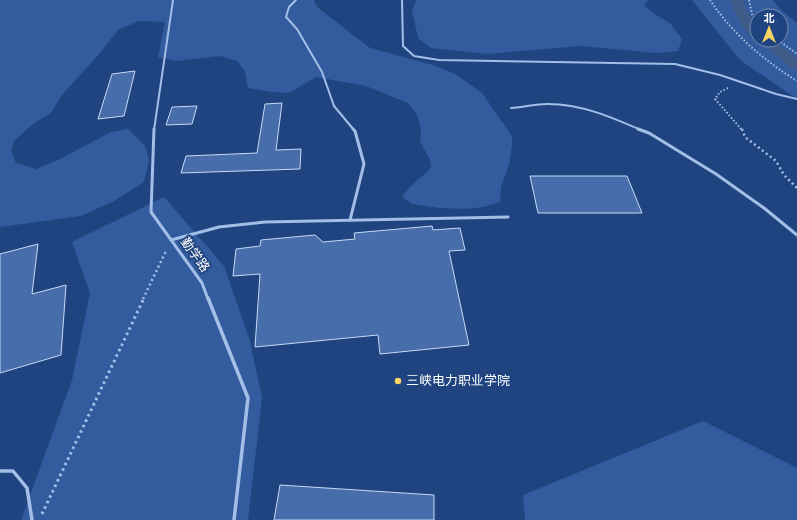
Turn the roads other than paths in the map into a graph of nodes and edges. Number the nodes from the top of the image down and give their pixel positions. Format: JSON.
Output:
{"nodes":[{"id":1,"x":173,"y":0,"type":"edge"},
{"id":2,"x":296,"y":0,"type":"edge"},
{"id":3,"x":402,"y":0,"type":"edge"},
{"id":4,"x":797,"y":99,"type":"edge"},
{"id":5,"x":511,"y":108,"type":"dead end"},
{"id":6,"x":508,"y":217,"type":"dead end"},
{"id":7,"x":350,"y":220,"type":"junction"},
{"id":8,"x":797,"y":235,"type":"edge"},
{"id":9,"x":172,"y":240,"type":"junction"},
{"id":10,"x":0,"y":471,"type":"edge"},
{"id":11,"x":32,"y":520,"type":"edge"},
{"id":12,"x":234,"y":520,"type":"edge"}],
"edges":[{"from":1,"to":9,"type":"lane","name":"勤学路"},
{"from":2,"to":7,"type":"lane"},
{"from":3,"to":4,"type":"lane"},
{"from":5,"to":8,"type":"lane"},
{"from":6,"to":7,"type":"lane"},
{"from":7,"to":9,"type":"lane"},
{"from":9,"to":12,"type":"lane","name":"勤学路"},
{"from":10,"to":11,"type":"lane"}]}
